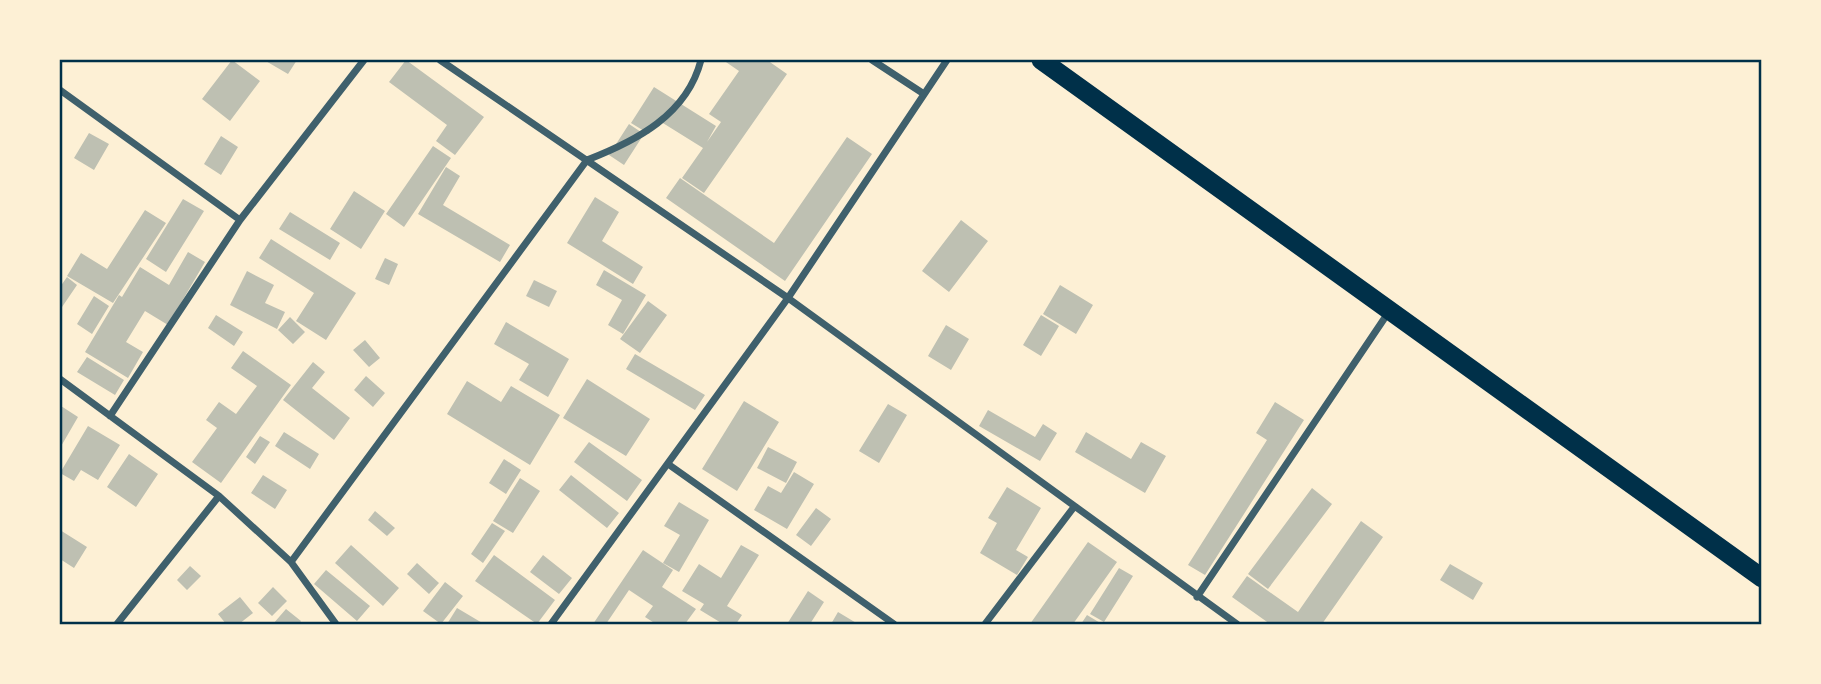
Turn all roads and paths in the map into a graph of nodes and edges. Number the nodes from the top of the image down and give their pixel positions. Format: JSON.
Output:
{"nodes":[{"id":1,"x":365,"y":60,"type":"edge"},
{"id":2,"x":440,"y":60,"type":"edge"},
{"id":3,"x":701,"y":60,"type":"edge"},
{"id":4,"x":872,"y":60,"type":"edge"},
{"id":5,"x":947,"y":60,"type":"edge"},
{"id":6,"x":1041,"y":60,"type":"edge"},
{"id":7,"x":60,"y":90,"type":"edge"},
{"id":8,"x":924,"y":94,"type":"junction"},
{"id":9,"x":587,"y":160,"type":"junction"},
{"id":10,"x":240,"y":219,"type":"junction"},
{"id":11,"x":788,"y":298,"type":"junction"},
{"id":12,"x":1390,"y":312,"type":"junction"},
{"id":13,"x":60,"y":379,"type":"edge"},
{"id":14,"x":110,"y":416,"type":"junction"},
{"id":15,"x":668,"y":464,"type":"junction"},
{"id":16,"x":219,"y":496,"type":"junction"},
{"id":17,"x":1074,"y":507,"type":"junction"},
{"id":18,"x":291,"y":562,"type":"junction"},
{"id":19,"x":1762,"y":578,"type":"edge"},
{"id":20,"x":1197,"y":597,"type":"junction"},
{"id":21,"x":117,"y":625,"type":"edge"},
{"id":22,"x":337,"y":625,"type":"edge"},
{"id":23,"x":551,"y":625,"type":"edge"},
{"id":24,"x":894,"y":625,"type":"edge"},
{"id":25,"x":985,"y":625,"type":"edge"},
{"id":26,"x":1237,"y":625,"type":"edge"}],
"edges":[{"from":1,"to":10,"type":"street"},
{"from":2,"to":9,"type":"street"},
{"from":3,"to":9,"type":"street"},
{"from":4,"to":8,"type":"street"},
{"from":5,"to":8,"type":"street"},
{"from":6,"to":12,"type":"highway"},
{"from":7,"to":10,"type":"street"},
{"from":8,"to":11,"type":"street"},
{"from":9,"to":11,"type":"street"},
{"from":9,"to":18,"type":"street"},
{"from":10,"to":14,"type":"street"},
{"from":11,"to":15,"type":"street"},
{"from":11,"to":17,"type":"street"},
{"from":12,"to":19,"type":"highway"},
{"from":12,"to":20,"type":"street"},
{"from":13,"to":14,"type":"street"},
{"from":14,"to":16,"type":"street"},
{"from":15,"to":23,"type":"street"},
{"from":15,"to":24,"type":"street"},
{"from":16,"to":18,"type":"street"},
{"from":16,"to":21,"type":"street"},
{"from":17,"to":20,"type":"street"},
{"from":17,"to":25,"type":"street"},
{"from":18,"to":22,"type":"street"},
{"from":20,"to":26,"type":"street"}]}
